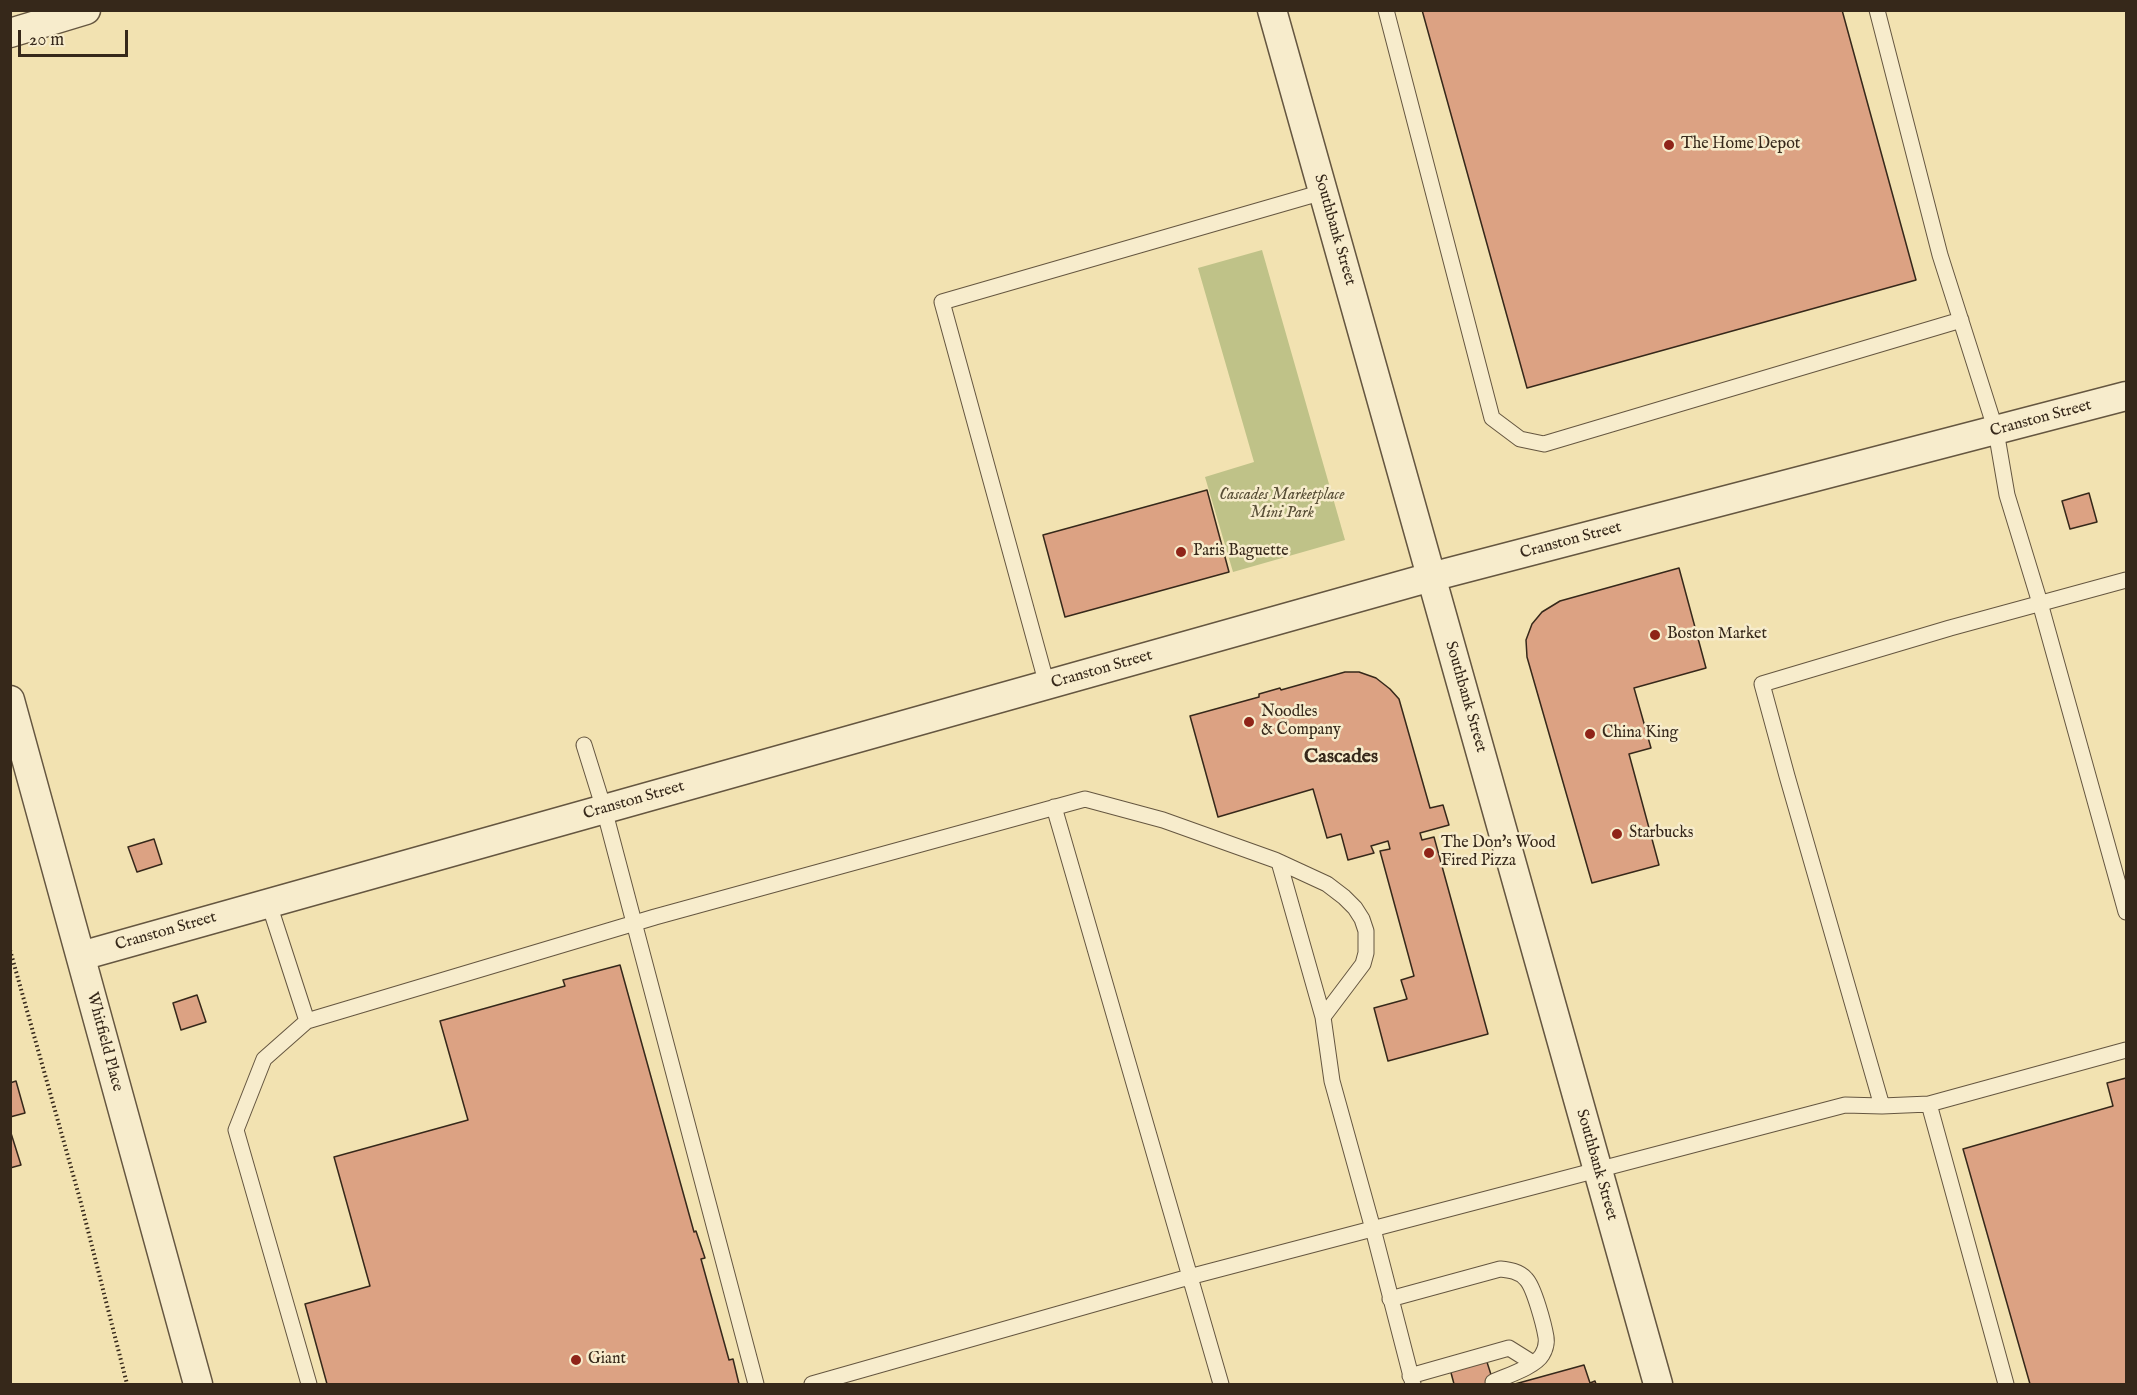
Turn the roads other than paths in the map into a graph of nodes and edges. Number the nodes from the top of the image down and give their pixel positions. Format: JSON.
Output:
{"nodes":[{"id":1,"x":86,"y":10,"type":"edge"},
{"id":2,"x":1272,"y":10,"type":"edge"},
{"id":3,"x":1386,"y":10,"type":"edge"},
{"id":4,"x":1878,"y":10,"type":"edge"},
{"id":5,"x":10,"y":33,"type":"edge"},
{"id":6,"x":1323,"y":192,"type":"junction"},
{"id":7,"x":1960,"y":320,"type":"junction"},
{"id":8,"x":2127,"y":396,"type":"edge"},
{"id":9,"x":1996,"y":431,"type":"junction"},
{"id":10,"x":1431,"y":578,"type":"junction"},
{"id":11,"x":2127,"y":580,"type":"edge"},
{"id":12,"x":2040,"y":603,"type":"junction"},
{"id":13,"x":1047,"y":685,"type":"junction"},
{"id":14,"x":10,"y":700,"type":"edge"},
{"id":15,"x":585,"y":745,"type":"dead end"},
{"id":16,"x":1054,"y":807,"type":"junction"},
{"id":17,"x":604,"y":809,"type":"junction"},
{"id":18,"x":1278,"y":862,"type":"junction"},
{"id":19,"x":269,"y":903,"type":"junction"},
{"id":20,"x":2127,"y":912,"type":"edge"},
{"id":21,"x":633,"y":924,"type":"junction"},
{"id":22,"x":81,"y":956,"type":"junction"},
{"id":23,"x":1323,"y":1017,"type":"junction"},
{"id":24,"x":307,"y":1021,"type":"junction"},
{"id":25,"x":2127,"y":1050,"type":"edge"},
{"id":26,"x":1929,"y":1104,"type":"junction"},
{"id":27,"x":1882,"y":1106,"type":"junction"},
{"id":28,"x":1598,"y":1170,"type":"junction"},
{"id":29,"x":1373,"y":1229,"type":"junction"},
{"id":30,"x":1189,"y":1277,"type":"junction"},
{"id":31,"x":1390,"y":1299,"type":"junction"},
{"id":32,"x":1533,"y":1363,"type":"junction"},
{"id":33,"x":1412,"y":1380,"type":"edge"},
{"id":34,"x":1493,"y":1382,"type":"dead end"},
{"id":35,"x":198,"y":1384,"type":"edge"},
{"id":36,"x":309,"y":1384,"type":"edge"},
{"id":37,"x":756,"y":1384,"type":"edge"},
{"id":38,"x":812,"y":1384,"type":"edge"},
{"id":39,"x":1221,"y":1384,"type":"edge"},
{"id":40,"x":1658,"y":1384,"type":"edge"},
{"id":41,"x":2006,"y":1384,"type":"edge"}],
"edges":[{"from":1,"to":5,"type":"street"},
{"from":2,"to":6,"type":"street","name":"Southbank Street"},
{"from":3,"to":7,"type":"lane"},
{"from":4,"to":7,"type":"lane"},
{"from":6,"to":10,"type":"street","name":"Southbank Street"},
{"from":6,"to":13,"type":"lane"},
{"from":7,"to":9,"type":"lane"},
{"from":8,"to":9,"type":"street","name":"Cranston Street"},
{"from":9,"to":10,"type":"street","name":"Cranston Street"},
{"from":9,"to":12,"type":"lane"},
{"from":10,"to":13,"type":"street","name":"Cranston Street"},
{"from":10,"to":28,"type":"street","name":"Southbank Street"},
{"from":11,"to":12,"type":"lane"},
{"from":12,"to":20,"type":"lane"},
{"from":12,"to":27,"type":"lane"},
{"from":13,"to":17,"type":"street","name":"Cranston Street"},
{"from":14,"to":22,"type":"street","name":"Whitfield Place"},
{"from":15,"to":17,"type":"lane"},
{"from":16,"to":18,"type":"lane"},
{"from":16,"to":21,"type":"lane"},
{"from":16,"to":30,"type":"lane"},
{"from":17,"to":19,"type":"street","name":"Cranston Street"},
{"from":17,"to":21,"type":"lane"},
{"from":18,"to":23,"type":"lane"},
{"from":18,"to":23,"type":"lane"},
{"from":19,"to":22,"type":"street","name":"Cranston Street"},
{"from":19,"to":24,"type":"lane"},
{"from":21,"to":24,"type":"lane"},
{"from":21,"to":37,"type":"lane"},
{"from":22,"to":35,"type":"street","name":"Whitfield Place"},
{"from":23,"to":29,"type":"lane"},
{"from":24,"to":36,"type":"lane"},
{"from":25,"to":26,"type":"lane"},
{"from":26,"to":27,"type":"lane"},
{"from":26,"to":41,"type":"lane"},
{"from":27,"to":28,"type":"lane"},
{"from":28,"to":29,"type":"lane"},
{"from":28,"to":40,"type":"street","name":"Southbank Street"},
{"from":29,"to":30,"type":"lane"},
{"from":29,"to":31,"type":"lane"},
{"from":30,"to":38,"type":"lane"},
{"from":30,"to":39,"type":"lane"},
{"from":31,"to":32,"type":"lane"},
{"from":31,"to":33,"type":"lane"},
{"from":32,"to":33,"type":"lane"},
{"from":32,"to":34,"type":"lane"}]}
